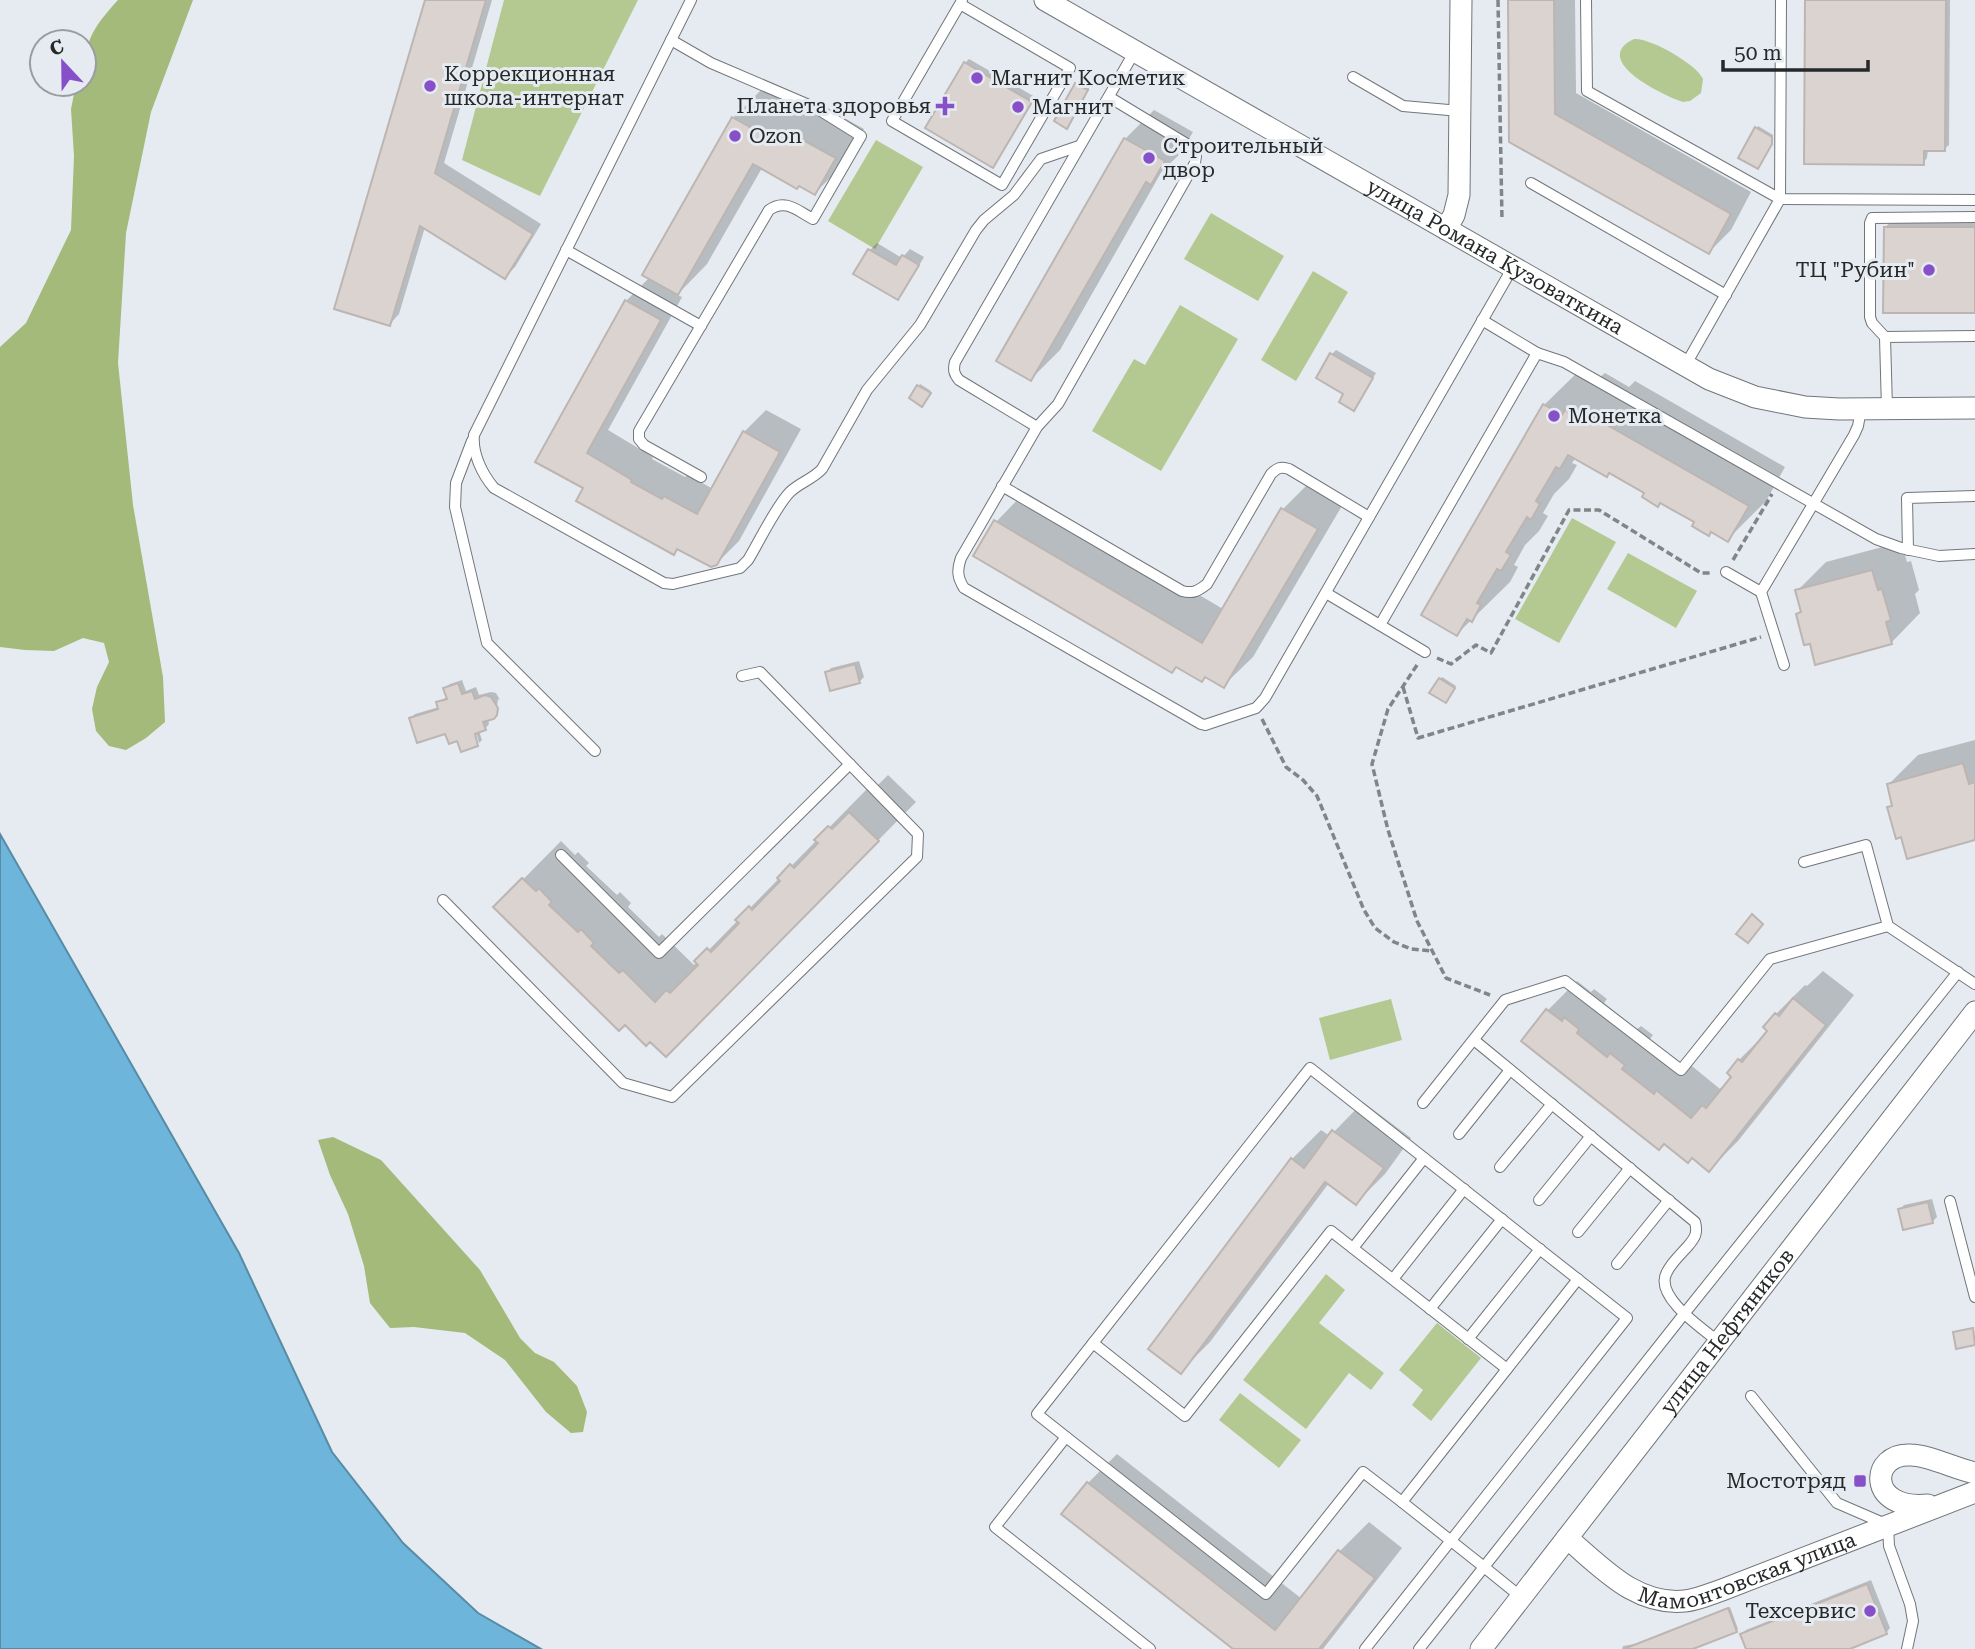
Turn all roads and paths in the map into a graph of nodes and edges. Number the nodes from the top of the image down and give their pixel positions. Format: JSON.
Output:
{"nodes":[{"id":1,"x":691,"y":0,"type":"edge"},
{"id":2,"x":1045,"y":0,"type":"edge"},
{"id":3,"x":1461,"y":0,"type":"edge"},
{"id":4,"x":1498,"y":0,"type":"edge"},
{"id":5,"x":1586,"y":0,"type":"edge"},
{"id":6,"x":1781,"y":0,"type":"edge"},
{"id":7,"x":961,"y":2,"type":"edge"},
{"id":8,"x":671,"y":40,"type":"junction"},
{"id":9,"x":1135,"y":51,"type":"junction"},
{"id":10,"x":1353,"y":77,"type":"dead end"},
{"id":11,"x":1108,"y":97,"type":"junction"},
{"id":12,"x":1460,"y":111,"type":"junction"},
{"id":13,"x":1079,"y":146,"type":"junction"},
{"id":14,"x":1531,"y":183,"type":"dead end"},
{"id":15,"x":1780,"y":199,"type":"junction"},
{"id":16,"x":1975,"y":200,"type":"edge"},
{"id":17,"x":1975,"y":217,"type":"edge"},
{"id":18,"x":1502,"y":220,"type":"dead end"},
{"id":19,"x":1446,"y":229,"type":"junction"},
{"id":20,"x":566,"y":250,"type":"junction"},
{"id":21,"x":1513,"y":267,"type":"junction"},
{"id":22,"x":1726,"y":295,"type":"junction"},
{"id":23,"x":1482,"y":320,"type":"junction"},
{"id":24,"x":701,"y":326,"type":"junction"},
{"id":25,"x":1975,"y":336,"type":"edge"},
{"id":26,"x":1885,"y":337,"type":"junction"},
{"id":27,"x":1537,"y":353,"type":"junction"},
{"id":28,"x":1685,"y":366,"type":"junction"},
{"id":29,"x":1975,"y":408,"type":"edge"},
{"id":30,"x":1861,"y":409,"type":"junction"},
{"id":31,"x":1887,"y":409,"type":"junction"},
{"id":32,"x":1037,"y":427,"type":"junction"},
{"id":33,"x":474,"y":435,"type":"junction"},
{"id":34,"x":701,"y":477,"type":"dead end"},
{"id":35,"x":1778,"y":483,"type":"junction"},
{"id":36,"x":1003,"y":486,"type":"junction"},
{"id":37,"x":1975,"y":496,"type":"edge"},
{"id":38,"x":1813,"y":503,"type":"junction"},
{"id":39,"x":1370,"y":517,"type":"junction"},
{"id":40,"x":1909,"y":550,"type":"junction"},
{"id":41,"x":1975,"y":554,"type":"edge"},
{"id":42,"x":1726,"y":572,"type":"junction"},
{"id":43,"x":1762,"y":592,"type":"junction"},
{"id":44,"x":1326,"y":593,"type":"junction"},
{"id":45,"x":1380,"y":625,"type":"junction"},
{"id":46,"x":1774,"y":633,"type":"junction"},
{"id":47,"x":1425,"y":652,"type":"joint"},
{"id":48,"x":1451,"y":664,"type":"dead end"},
{"id":49,"x":1784,"y":665,"type":"dead end"},
{"id":50,"x":741,"y":676,"type":"dead end"},
{"id":51,"x":1403,"y":687,"type":"junction"},
{"id":52,"x":1256,"y":708,"type":"junction"},
{"id":53,"x":595,"y":751,"type":"dead end"},
{"id":54,"x":850,"y":764,"type":"junction"},
{"id":55,"x":561,"y":855,"type":"dead end"},
{"id":56,"x":1804,"y":862,"type":"dead end"},
{"id":57,"x":443,"y":901,"type":"dead end"},
{"id":58,"x":1888,"y":926,"type":"junction"},
{"id":59,"x":1433,"y":951,"type":"junction"},
{"id":60,"x":1958,"y":972,"type":"junction"},
{"id":61,"x":1975,"y":984,"type":"edge"},
{"id":62,"x":1505,"y":1000,"type":"junction"},
{"id":63,"x":1975,"y":1012,"type":"edge"},
{"id":64,"x":1474,"y":1040,"type":"junction"},
{"id":65,"x":1510,"y":1070,"type":"junction"},
{"id":66,"x":1423,"y":1103,"type":"dead end"},
{"id":67,"x":1552,"y":1104,"type":"junction"},
{"id":68,"x":1459,"y":1134,"type":"dead end"},
{"id":69,"x":1591,"y":1136,"type":"junction"},
{"id":70,"x":1424,"y":1158,"type":"junction"},
{"id":71,"x":1500,"y":1167,"type":"dead end"},
{"id":72,"x":1630,"y":1168,"type":"junction"},
{"id":73,"x":1464,"y":1189,"type":"junction"},
{"id":74,"x":1539,"y":1200,"type":"dead end"},
{"id":75,"x":1669,"y":1200,"type":"junction"},
{"id":76,"x":1950,"y":1201,"type":"dead end"},
{"id":77,"x":1502,"y":1219,"type":"junction"},
{"id":78,"x":1578,"y":1232,"type":"dead end"},
{"id":79,"x":1353,"y":1248,"type":"junction"},
{"id":80,"x":1540,"y":1249,"type":"junction"},
{"id":81,"x":1617,"y":1264,"type":"dead end"},
{"id":82,"x":1393,"y":1279,"type":"junction"},
{"id":83,"x":1578,"y":1279,"type":"junction"},
{"id":84,"x":1975,"y":1297,"type":"edge"},
{"id":85,"x":1430,"y":1309,"type":"junction"},
{"id":86,"x":1684,"y":1314,"type":"junction"},
{"id":87,"x":1468,"y":1339,"type":"junction"},
{"id":88,"x":1719,"y":1342,"type":"junction"},
{"id":89,"x":1093,"y":1343,"type":"junction"},
{"id":90,"x":1507,"y":1369,"type":"junction"},
{"id":91,"x":1751,"y":1396,"type":"dead end"},
{"id":92,"x":1066,"y":1437,"type":"junction"},
{"id":93,"x":1975,"y":1473,"type":"edge"},
{"id":94,"x":1975,"y":1492,"type":"edge"},
{"id":95,"x":1402,"y":1502,"type":"junction"},
{"id":96,"x":1941,"y":1504,"type":"junction"},
{"id":97,"x":1888,"y":1525,"type":"junction"},
{"id":98,"x":1567,"y":1538,"type":"junction"},
{"id":99,"x":1451,"y":1541,"type":"junction"},
{"id":100,"x":1483,"y":1567,"type":"junction"},
{"id":101,"x":1521,"y":1597,"type":"junction"},
{"id":102,"x":1150,"y":1649,"type":"edge"},
{"id":103,"x":1365,"y":1649,"type":"edge"},
{"id":104,"x":1419,"y":1649,"type":"edge"},
{"id":105,"x":1481,"y":1649,"type":"edge"},
{"id":106,"x":1907,"y":1649,"type":"edge"}],
"edges":[{"from":1,"to":8,"type":"lane"},
{"from":2,"to":9,"type":"street","name":"улица Романа Кузоваткина"},
{"from":3,"to":12,"type":"street"},
{"from":4,"to":18,"type":"path"},
{"from":5,"to":15,"type":"lane"},
{"from":6,"to":15,"type":"lane"},
{"from":7,"to":7,"type":"lane"},
{"from":8,"to":20,"type":"lane"},
{"from":8,"to":24,"type":"lane"},
{"from":9,"to":11,"type":"lane"},
{"from":9,"to":19,"type":"street","name":"улица Романа Кузоваткина"},
{"from":10,"to":12,"type":"lane"},
{"from":11,"to":13,"type":"lane"},
{"from":11,"to":32,"type":"lane"},
{"from":12,"to":19,"type":"street"},
{"from":13,"to":32,"type":"lane"},
{"from":13,"to":33,"type":"lane"},
{"from":14,"to":22,"type":"lane"},
{"from":15,"to":16,"type":"lane"},
{"from":15,"to":22,"type":"lane"},
{"from":17,"to":26,"type":"lane"},
{"from":19,"to":21,"type":"street","name":"улица Романа Кузоваткина"},
{"from":20,"to":24,"type":"lane"},
{"from":20,"to":33,"type":"lane"},
{"from":21,"to":23,"type":"lane"},
{"from":21,"to":28,"type":"street","name":"улица Романа Кузоваткина"},
{"from":22,"to":28,"type":"lane"},
{"from":23,"to":27,"type":"lane"},
{"from":23,"to":39,"type":"lane"},
{"from":24,"to":34,"type":"lane"},
{"from":25,"to":26,"type":"lane"},
{"from":26,"to":31,"type":"lane"},
{"from":27,"to":35,"type":"lane"},
{"from":27,"to":45,"type":"lane"},
{"from":28,"to":30,"type":"street","name":"улица Романа Кузоваткина"},
{"from":29,"to":31,"type":"street","name":"улица Романа Кузоваткина"},
{"from":30,"to":31,"type":"street","name":"улица Романа Кузоваткина"},
{"from":30,"to":38,"type":"lane"},
{"from":32,"to":36,"type":"lane"},
{"from":33,"to":53,"type":"lane"},
{"from":35,"to":38,"type":"lane"},
{"from":35,"to":42,"type":"path"},
{"from":36,"to":39,"type":"lane"},
{"from":36,"to":52,"type":"lane"},
{"from":37,"to":40,"type":"lane"},
{"from":38,"to":40,"type":"lane"},
{"from":38,"to":43,"type":"lane"},
{"from":39,"to":44,"type":"lane"},
{"from":40,"to":41,"type":"lane"},
{"from":42,"to":43,"type":"lane"},
{"from":42,"to":48,"type":"path"},
{"from":43,"to":46,"type":"lane"},
{"from":44,"to":45,"type":"lane"},
{"from":44,"to":52,"type":"lane"},
{"from":45,"to":47,"type":"lane"},
{"from":46,"to":49,"type":"lane"},
{"from":46,"to":51,"type":"path"},
{"from":47,"to":51,"type":"path"},
{"from":50,"to":54,"type":"lane"},
{"from":51,"to":59,"type":"path"},
{"from":52,"to":59,"type":"path"},
{"from":54,"to":55,"type":"lane"},
{"from":54,"to":57,"type":"lane"},
{"from":56,"to":58,"type":"lane"},
{"from":58,"to":60,"type":"lane"},
{"from":58,"to":62,"type":"lane"},
{"from":59,"to":62,"type":"path"},
{"from":60,"to":61,"type":"lane"},
{"from":60,"to":86,"type":"lane"},
{"from":62,"to":64,"type":"lane"},
{"from":63,"to":88,"type":"street","name":"улица Нефтяников"},
{"from":64,"to":65,"type":"lane"},
{"from":64,"to":66,"type":"lane"},
{"from":65,"to":67,"type":"lane"},
{"from":65,"to":68,"type":"lane"},
{"from":67,"to":69,"type":"lane"},
{"from":67,"to":71,"type":"lane"},
{"from":69,"to":72,"type":"lane"},
{"from":69,"to":74,"type":"lane"},
{"from":70,"to":73,"type":"lane"},
{"from":70,"to":79,"type":"lane"},
{"from":70,"to":89,"type":"lane"},
{"from":72,"to":75,"type":"lane"},
{"from":72,"to":78,"type":"lane"},
{"from":73,"to":77,"type":"lane"},
{"from":73,"to":82,"type":"lane"},
{"from":75,"to":81,"type":"lane"},
{"from":75,"to":86,"type":"lane"},
{"from":76,"to":84,"type":"lane"},
{"from":77,"to":80,"type":"lane"},
{"from":77,"to":85,"type":"lane"},
{"from":79,"to":82,"type":"lane"},
{"from":79,"to":89,"type":"lane"},
{"from":80,"to":83,"type":"lane"},
{"from":80,"to":87,"type":"lane"},
{"from":82,"to":85,"type":"lane"},
{"from":83,"to":90,"type":"lane"},
{"from":83,"to":99,"type":"lane"},
{"from":85,"to":87,"type":"lane"},
{"from":86,"to":88,"type":"lane"},
{"from":86,"to":100,"type":"lane"},
{"from":87,"to":90,"type":"lane"},
{"from":88,"to":98,"type":"street","name":"улица Нефтяников"},
{"from":89,"to":92,"type":"lane"},
{"from":90,"to":95,"type":"lane"},
{"from":91,"to":97,"type":"lane"},
{"from":92,"to":95,"type":"lane"},
{"from":92,"to":102,"type":"lane"},
{"from":93,"to":96,"type":"street","name":"Мамонтовская улица"},
{"from":94,"to":96,"type":"street","name":"Мамонтовская улица"},
{"from":95,"to":99,"type":"lane"},
{"from":96,"to":97,"type":"street","name":"Мамонтовская улица"},
{"from":97,"to":98,"type":"street","name":"Мамонтовская улица"},
{"from":97,"to":106,"type":"lane"},
{"from":98,"to":101,"type":"street","name":"улица Нефтяников"},
{"from":99,"to":100,"type":"lane"},
{"from":99,"to":103,"type":"lane"},
{"from":100,"to":101,"type":"lane"},
{"from":100,"to":104,"type":"lane"},
{"from":101,"to":105,"type":"street","name":"улица Нефтяников"}]}
